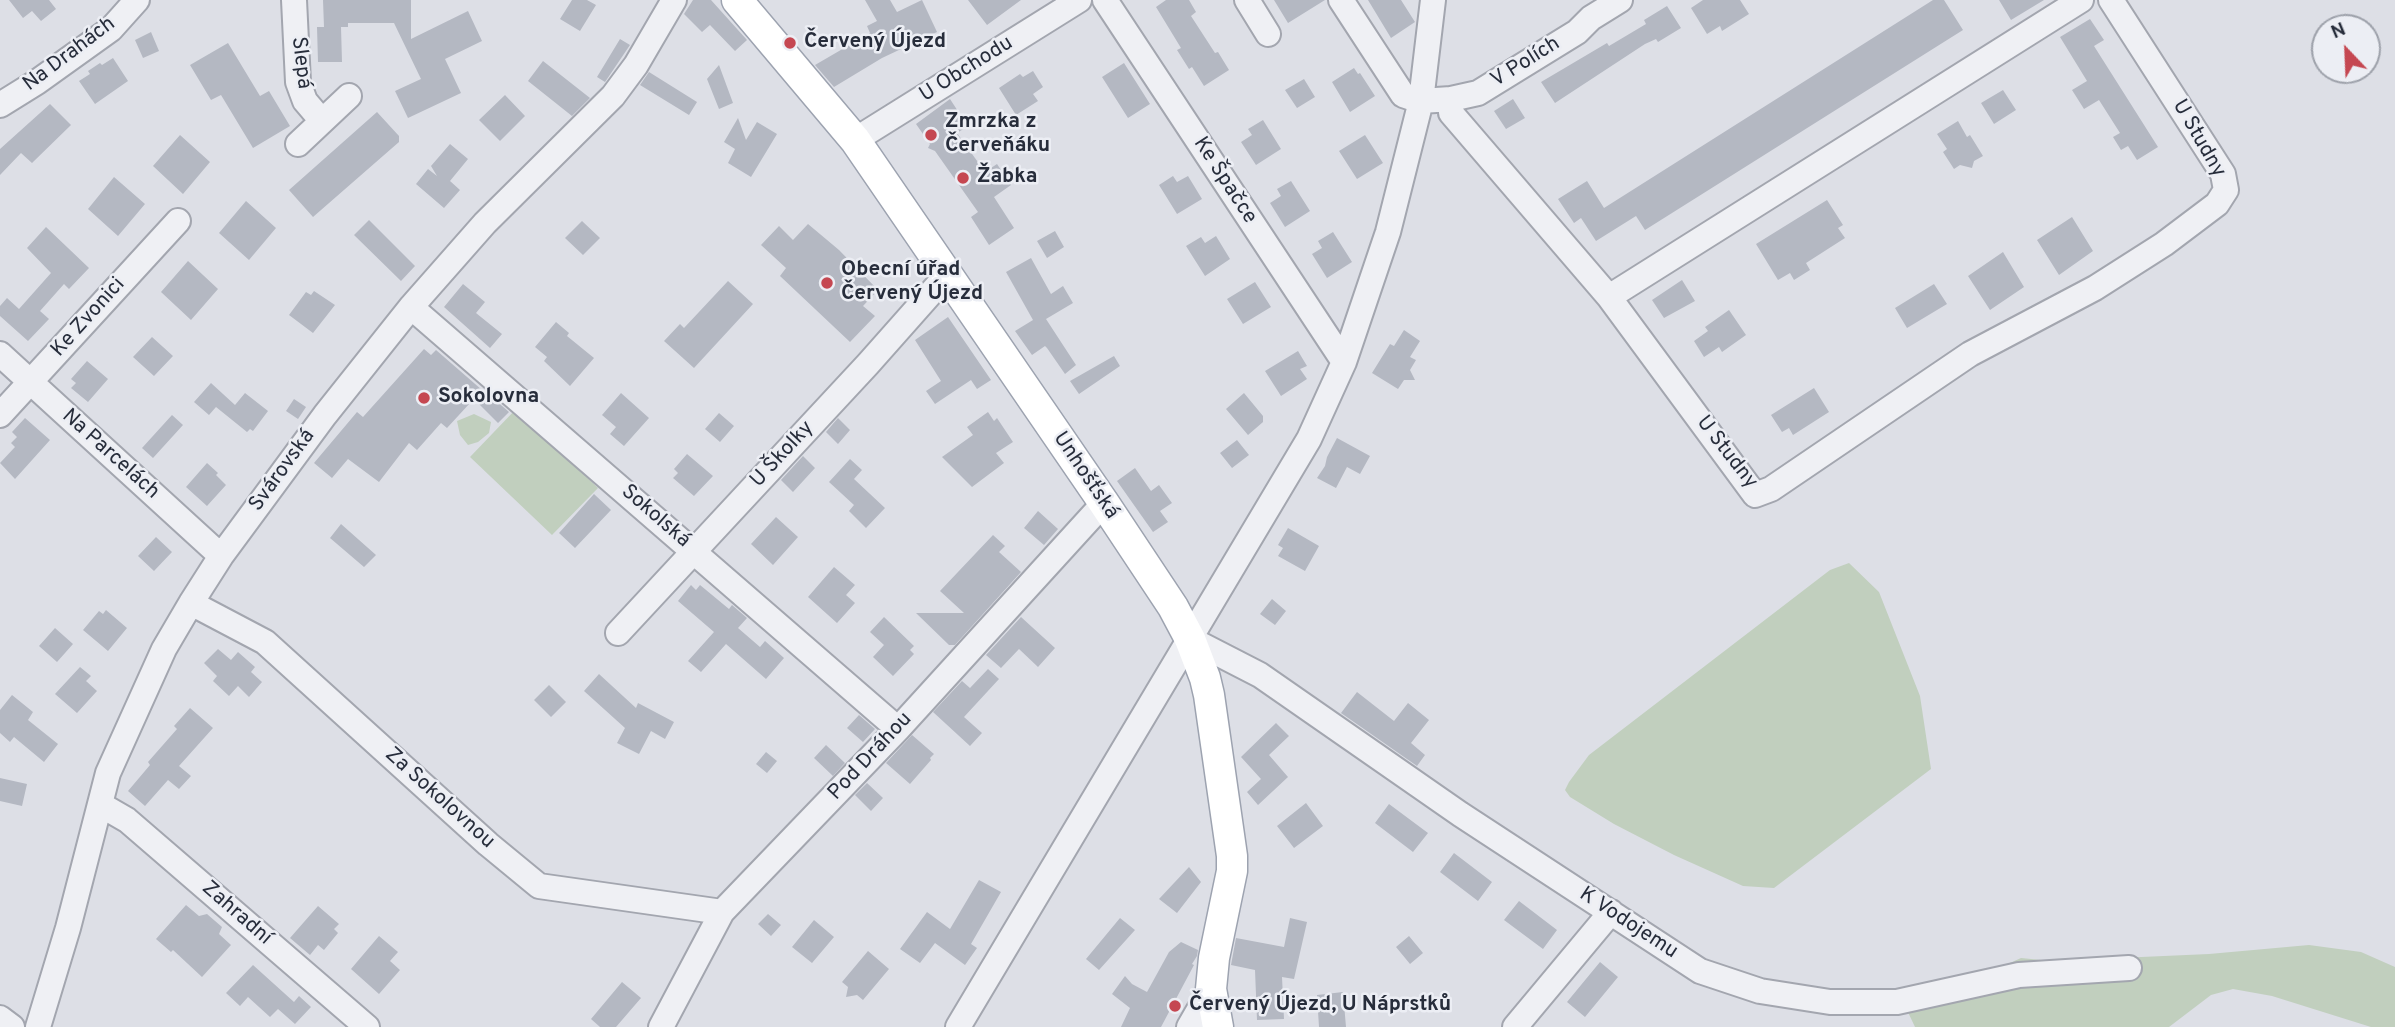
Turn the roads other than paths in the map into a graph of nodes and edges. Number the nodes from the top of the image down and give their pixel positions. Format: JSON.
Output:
{"nodes":[{"id":1,"x":137,"y":0,"type":"edge"},
{"id":2,"x":294,"y":0,"type":"edge"},
{"id":3,"x":674,"y":0,"type":"edge"},
{"id":4,"x":737,"y":0,"type":"edge"},
{"id":5,"x":1079,"y":0,"type":"edge"},
{"id":6,"x":1105,"y":0,"type":"edge"},
{"id":7,"x":1247,"y":0,"type":"edge"},
{"id":8,"x":1341,"y":0,"type":"edge"},
{"id":9,"x":1433,"y":0,"type":"edge"},
{"id":10,"x":1620,"y":0,"type":"edge"},
{"id":11,"x":2081,"y":0,"type":"edge"},
{"id":12,"x":2111,"y":0,"type":"edge"},
{"id":13,"x":1268,"y":34,"type":"dead end"},
{"id":14,"x":349,"y":96,"type":"dead end"},
{"id":15,"x":1451,"y":99,"type":"junction"},
{"id":16,"x":1421,"y":101,"type":"junction"},
{"id":17,"x":0,"y":105,"type":"edge"},
{"id":18,"x":322,"y":121,"type":"junction"},
{"id":19,"x":855,"y":140,"type":"junction"},
{"id":20,"x":298,"y":144,"type":"dead end"},
{"id":21,"x":178,"y":221,"type":"dead end"},
{"id":22,"x":946,"y":276,"type":"junction"},
{"id":23,"x":1609,"y":297,"type":"junction"},
{"id":24,"x":411,"y":307,"type":"junction"},
{"id":25,"x":0,"y":354,"type":"edge"},
{"id":26,"x":1343,"y":362,"type":"junction"},
{"id":27,"x":31,"y":383,"type":"junction"},
{"id":28,"x":0,"y":415,"type":"edge"},
{"id":29,"x":1104,"y":503,"type":"junction"},
{"id":30,"x":693,"y":551,"type":"junction"},
{"id":31,"x":221,"y":556,"type":"junction"},
{"id":32,"x":191,"y":603,"type":"junction"},
{"id":33,"x":618,"y":633,"type":"dead end"},
{"id":34,"x":1190,"y":639,"type":"junction"},
{"id":35,"x":898,"y":729,"type":"junction"},
{"id":36,"x":101,"y":805,"type":"junction"},
{"id":37,"x":722,"y":912,"type":"junction"},
{"id":38,"x":1611,"y":912,"type":"junction"},
{"id":39,"x":2129,"y":968,"type":"dead end"},
{"id":40,"x":1211,"y":989,"type":"junction"},
{"id":41,"x":0,"y":1018,"type":"edge"},
{"id":42,"x":12,"y":1027,"type":"edge"},
{"id":43,"x":38,"y":1027,"type":"edge"},
{"id":44,"x":367,"y":1027,"type":"edge"},
{"id":45,"x":662,"y":1027,"type":"edge"},
{"id":46,"x":958,"y":1027,"type":"edge"},
{"id":47,"x":1189,"y":1027,"type":"edge"},
{"id":48,"x":1218,"y":1027,"type":"edge"},
{"id":49,"x":1515,"y":1027,"type":"edge"}],
"edges":[{"from":1,"to":17,"type":"street","name":"Na Drahách"},
{"from":2,"to":18,"type":"street","name":"Slepá"},
{"from":3,"to":24,"type":"street","name":"Svárovská"},
{"from":4,"to":19,"type":"main road","name":"Unhošťská"},
{"from":5,"to":19,"type":"street","name":"U Obchodu"},
{"from":6,"to":26,"type":"street","name":"Ke Špačce"},
{"from":7,"to":13,"type":"street"},
{"from":8,"to":16,"type":"street"},
{"from":9,"to":16,"type":"street"},
{"from":10,"to":15,"type":"street","name":"V Polích"},
{"from":11,"to":23,"type":"street"},
{"from":12,"to":23,"type":"street","name":"U Studny"},
{"from":14,"to":18,"type":"street","name":"Slepá"},
{"from":15,"to":16,"type":"street","name":"V Polích"},
{"from":15,"to":23,"type":"street"},
{"from":16,"to":26,"type":"street"},
{"from":18,"to":20,"type":"street","name":"Slepá"},
{"from":19,"to":22,"type":"main road","name":"Unhošťská"},
{"from":21,"to":27,"type":"street","name":"Ke Zvonici"},
{"from":22,"to":29,"type":"main road","name":"Unhošťská"},
{"from":22,"to":30,"type":"street","name":"U Školky"},
{"from":24,"to":30,"type":"street","name":"Sokolská"},
{"from":24,"to":31,"type":"street","name":"Svárovská"},
{"from":25,"to":27,"type":"street","name":"Na Parcelách"},
{"from":26,"to":34,"type":"street"},
{"from":27,"to":28,"type":"street","name":"Ke Zvonici"},
{"from":27,"to":31,"type":"street","name":"Na Parcelách"},
{"from":29,"to":34,"type":"main road","name":"Unhošťská"},
{"from":29,"to":35,"type":"street","name":"Pod Dráhou"},
{"from":30,"to":33,"type":"street","name":"U Školky"},
{"from":30,"to":35,"type":"street","name":"Sokolská"},
{"from":31,"to":32,"type":"street","name":"Svárovská"},
{"from":32,"to":36,"type":"street","name":"Svárovská"},
{"from":32,"to":37,"type":"street","name":"Za Sokolovnou"},
{"from":34,"to":38,"type":"street","name":"K Vodojemu"},
{"from":34,"to":40,"type":"main road","name":"Unhošťská"},
{"from":34,"to":46,"type":"street"},
{"from":35,"to":37,"type":"street","name":"Pod Dráhou"},
{"from":36,"to":43,"type":"street","name":"Svárovská"},
{"from":36,"to":44,"type":"street","name":"Zahradní"},
{"from":37,"to":45,"type":"street","name":"Pod Dráhou"},
{"from":38,"to":39,"type":"street","name":"K Vodojemu"},
{"from":38,"to":49,"type":"street"},
{"from":40,"to":47,"type":"street"},
{"from":40,"to":48,"type":"main road","name":"Unhošťská"},
{"from":41,"to":42,"type":"street"}]}
